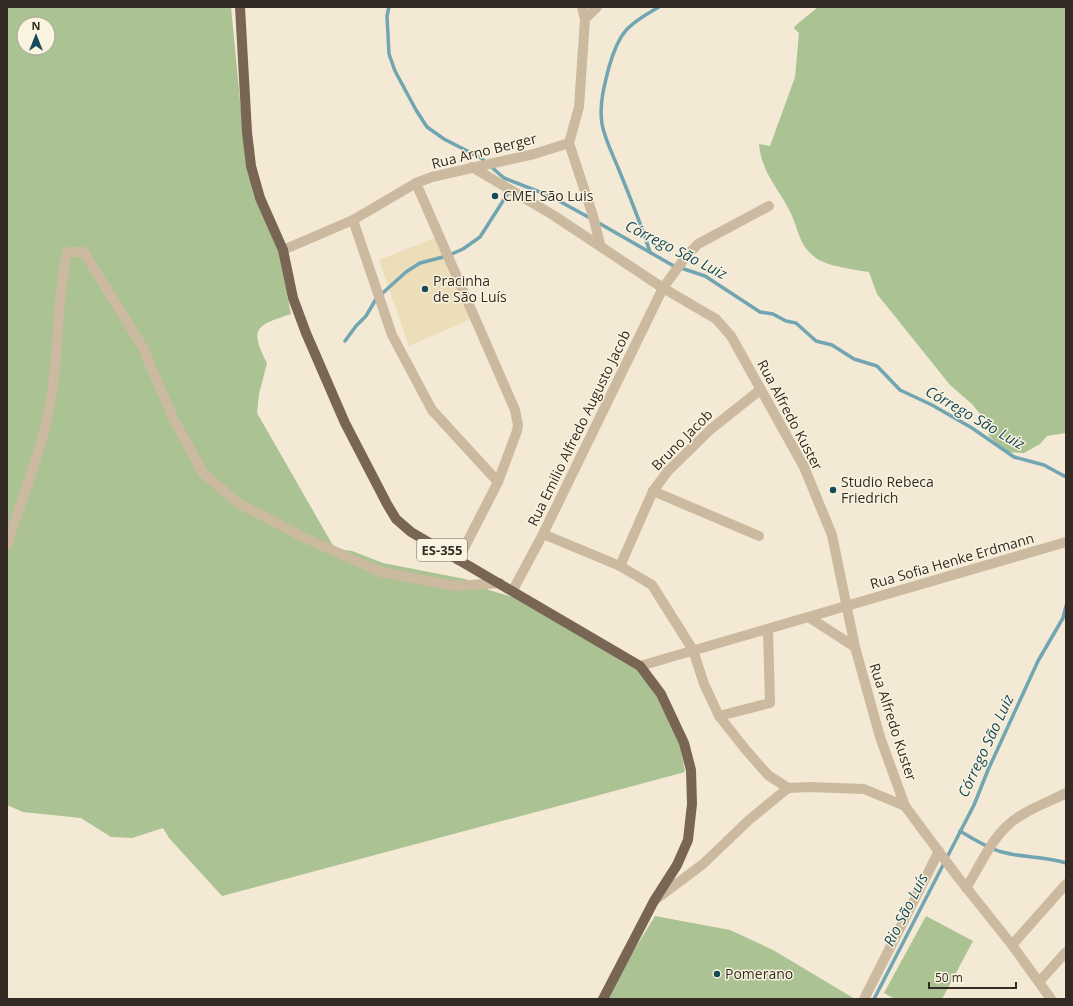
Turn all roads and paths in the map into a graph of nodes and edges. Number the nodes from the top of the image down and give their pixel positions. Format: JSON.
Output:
{"nodes":[{"id":1,"x":240,"y":7,"type":"edge"},
{"id":2,"x":582,"y":7,"type":"edge"},
{"id":3,"x":597,"y":7,"type":"edge"},
{"id":4,"x":585,"y":19,"type":"junction"},
{"id":5,"x":569,"y":143,"type":"junction"},
{"id":6,"x":472,"y":167,"type":"junction"},
{"id":7,"x":416,"y":184,"type":"junction"},
{"id":8,"x":769,"y":206,"type":"dead end"},
{"id":9,"x":352,"y":220,"type":"junction"},
{"id":10,"x":600,"y":244,"type":"junction"},
{"id":11,"x":283,"y":250,"type":"junction"},
{"id":12,"x":663,"y":288,"type":"junction"},
{"id":13,"x":760,"y":390,"type":"junction"},
{"id":14,"x":498,"y":482,"type":"junction"},
{"id":15,"x":653,"y":491,"type":"junction"},
{"id":16,"x":543,"y":534,"type":"junction"},
{"id":17,"x":759,"y":536,"type":"dead end"},
{"id":18,"x":1066,"y":542,"type":"edge"},
{"id":19,"x":7,"y":545,"type":"edge"},
{"id":20,"x":458,"y":560,"type":"junction"},
{"id":21,"x":620,"y":566,"type":"junction"},
{"id":22,"x":500,"y":583,"type":"junction"},
{"id":23,"x":512,"y":590,"type":"junction"},
{"id":24,"x":846,"y":607,"type":"junction"},
{"id":25,"x":810,"y":618,"type":"junction"},
{"id":26,"x":768,"y":630,"type":"junction"},
{"id":27,"x":855,"y":647,"type":"junction"},
{"id":28,"x":693,"y":650,"type":"junction"},
{"id":29,"x":640,"y":666,"type":"junction"},
{"id":30,"x":719,"y":716,"type":"junction"},
{"id":31,"x":788,"y":788,"type":"junction"},
{"id":32,"x":1066,"y":793,"type":"edge"},
{"id":33,"x":906,"y":806,"type":"junction"},
{"id":34,"x":940,"y":853,"type":"junction"},
{"id":35,"x":1066,"y":884,"type":"edge"},
{"id":36,"x":966,"y":888,"type":"junction"},
{"id":37,"x":654,"y":901,"type":"junction"},
{"id":38,"x":1012,"y":944,"type":"junction"},
{"id":39,"x":1066,"y":952,"type":"edge"},
{"id":40,"x":1039,"y":982,"type":"junction"},
{"id":41,"x":604,"y":999,"type":"edge"},
{"id":42,"x":864,"y":999,"type":"edge"},
{"id":43,"x":1051,"y":999,"type":"edge"}],
"edges":[{"from":1,"to":11,"type":"main road","number":"ES-355"},
{"from":2,"to":4,"type":"street"},
{"from":3,"to":4,"type":"street"},
{"from":4,"to":5,"type":"street"},
{"from":5,"to":6,"type":"street","name":"Rua Arno Berger"},
{"from":5,"to":10,"type":"street"},
{"from":6,"to":7,"type":"street","name":"Rua Arno Berger"},
{"from":6,"to":10,"type":"street","name":"Rua Alfredo Kuster"},
{"from":7,"to":9,"type":"street","name":"Rua Arno Berger"},
{"from":7,"to":14,"type":"street"},
{"from":8,"to":12,"type":"street","name":"Rua Emilio Alfredo Augusto Jacob"},
{"from":9,"to":11,"type":"street","name":"Rua Arno Berger"},
{"from":9,"to":14,"type":"street"},
{"from":10,"to":12,"type":"street","name":"Rua Alfredo Kuster"},
{"from":11,"to":20,"type":"main road","number":"ES-355"},
{"from":12,"to":13,"type":"street","name":"Rua Alfredo Kuster"},
{"from":12,"to":16,"type":"street","name":"Rua Emilio Alfredo Augusto Jacob"},
{"from":13,"to":15,"type":"street","name":"Bruno Jacob"},
{"from":13,"to":24,"type":"street","name":"Rua Alfredo Kuster"},
{"from":14,"to":20,"type":"street"},
{"from":15,"to":17,"type":"street"},
{"from":15,"to":21,"type":"street","name":"Bruno Jacob"},
{"from":16,"to":21,"type":"street"},
{"from":16,"to":23,"type":"street","name":"Rua Emilio Alfredo Augusto Jacob"},
{"from":18,"to":24,"type":"street","name":"Rua Sofia Henke Erdmann"},
{"from":19,"to":22,"type":"street"},
{"from":20,"to":22,"type":"main road","number":"ES-355"},
{"from":21,"to":28,"type":"street"},
{"from":22,"to":23,"type":"main road","number":"ES-355"},
{"from":23,"to":29,"type":"main road","number":"ES-355"},
{"from":24,"to":25,"type":"street","name":"Rua Sofia Henke Erdmann"},
{"from":24,"to":27,"type":"street","name":"Rua Alfredo Kuster"},
{"from":25,"to":26,"type":"street","name":"Rua Sofia Henke Erdmann"},
{"from":25,"to":27,"type":"street"},
{"from":26,"to":28,"type":"street","name":"Rua Sofia Henke Erdmann"},
{"from":26,"to":30,"type":"street"},
{"from":27,"to":33,"type":"street","name":"Rua Alfredo Kuster"},
{"from":28,"to":29,"type":"street","name":"Rua Sofia Henke Erdmann"},
{"from":28,"to":30,"type":"street"},
{"from":29,"to":37,"type":"main road","number":"ES-355"},
{"from":30,"to":31,"type":"street"},
{"from":31,"to":33,"type":"street"},
{"from":31,"to":37,"type":"street"},
{"from":32,"to":36,"type":"street"},
{"from":33,"to":34,"type":"street"},
{"from":34,"to":36,"type":"street"},
{"from":34,"to":42,"type":"street"},
{"from":35,"to":38,"type":"street"},
{"from":36,"to":38,"type":"street"},
{"from":37,"to":41,"type":"main road","number":"ES-355"},
{"from":38,"to":40,"type":"street"},
{"from":39,"to":40,"type":"street"},
{"from":40,"to":43,"type":"street"}]}
